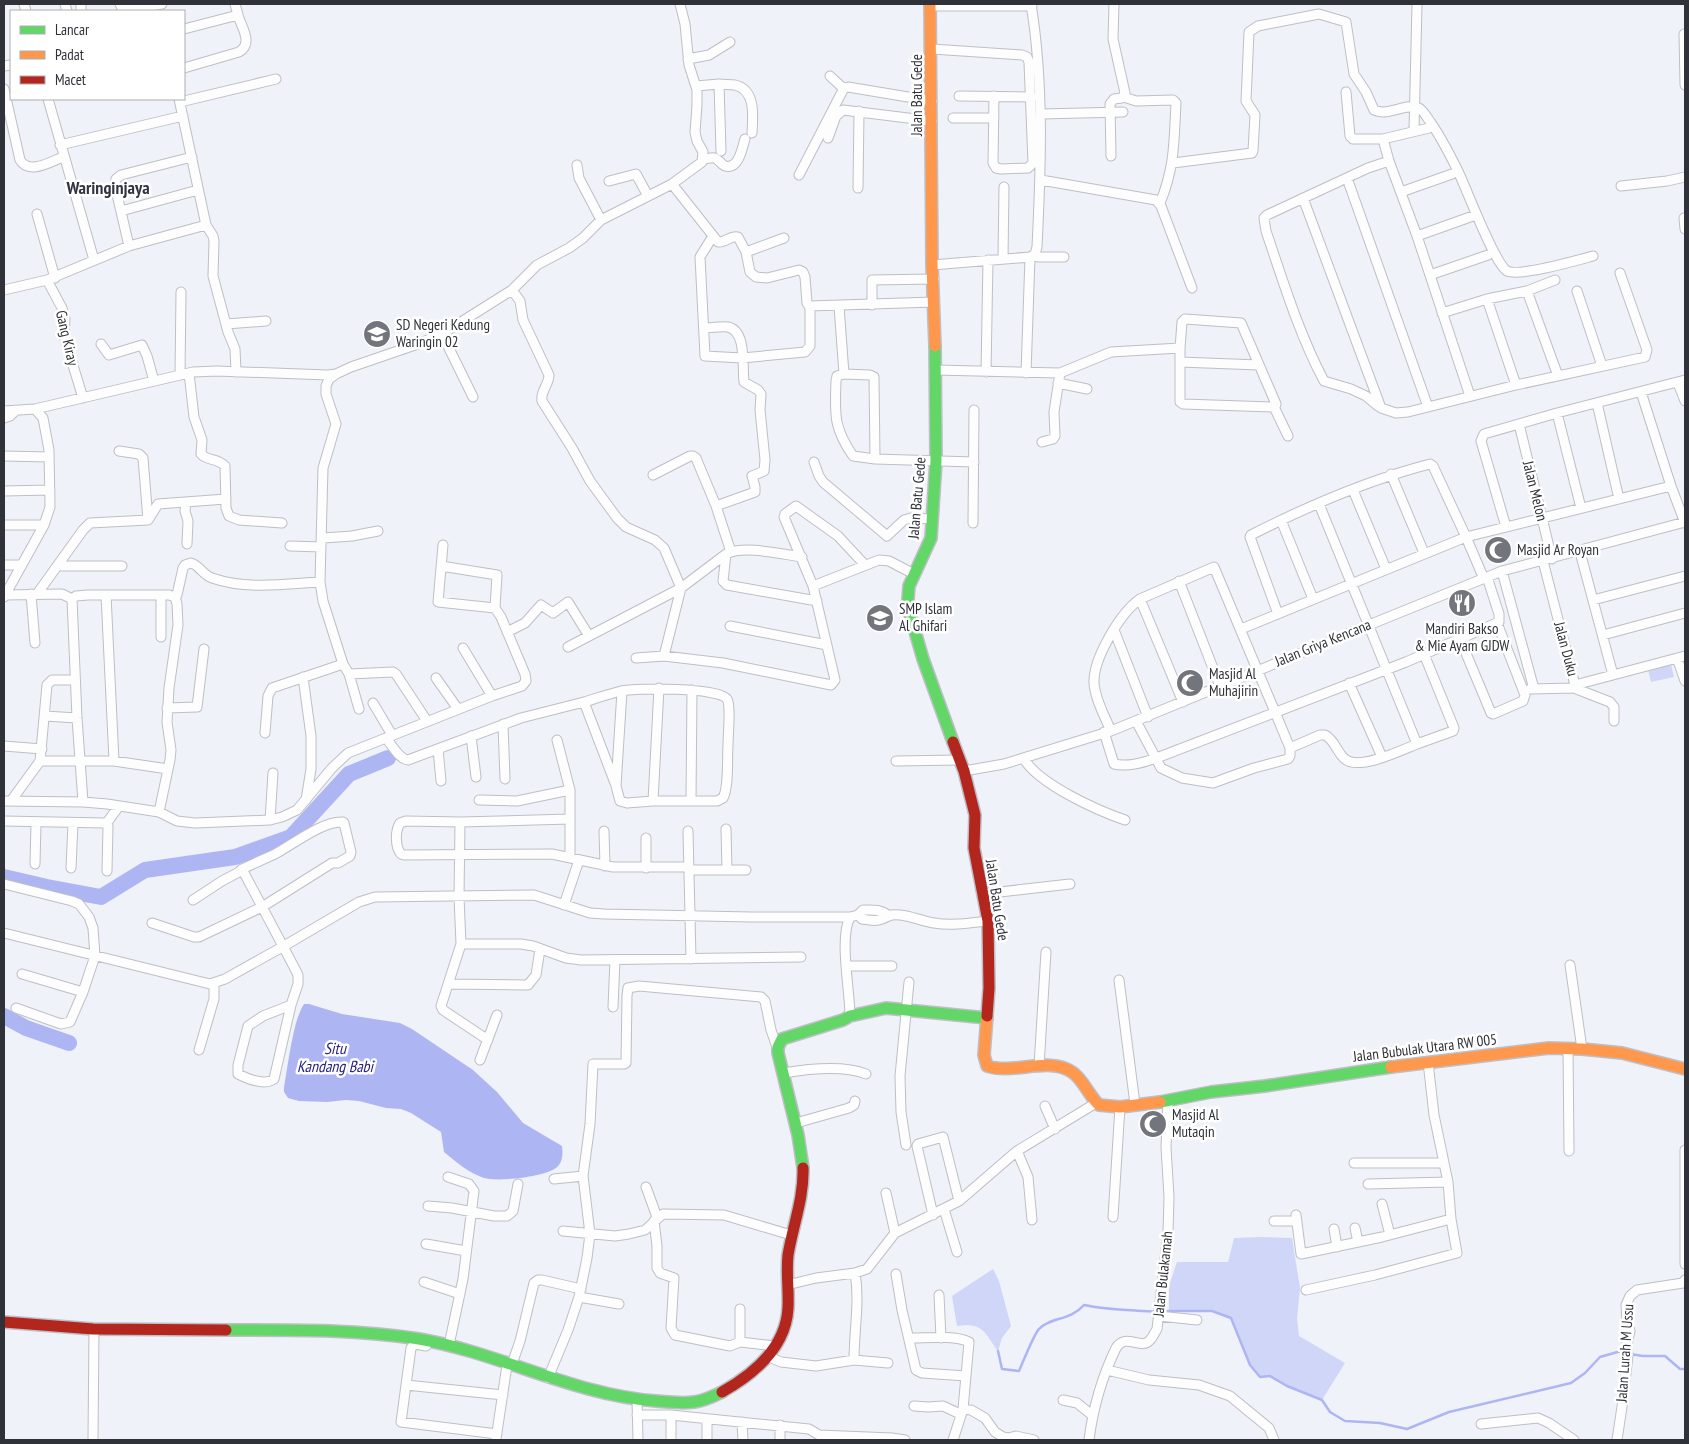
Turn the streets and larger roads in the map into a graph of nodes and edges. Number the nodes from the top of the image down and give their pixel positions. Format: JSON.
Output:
{"nodes":[{"id":1,"x":120,"y":4,"type":"edge"},
{"id":2,"x":235,"y":4,"type":"edge"},
{"id":3,"x":680,"y":4,"type":"edge"},
{"id":4,"x":1114,"y":4,"type":"edge"},
{"id":5,"x":1320,"y":4,"type":"edge"},
{"id":6,"x":1417,"y":4,"type":"edge"},
{"id":7,"x":930,"y":5,"type":"edge"},
{"id":8,"x":1032,"y":5,"type":"edge"},
{"id":9,"x":158,"y":7,"type":"edge"},
{"id":10,"x":1319,"y":14,"type":"junction"},
{"id":11,"x":238,"y":15,"type":"junction"},
{"id":12,"x":185,"y":29,"type":"edge"},
{"id":13,"x":1684,"y":34,"type":"dead end"},
{"id":14,"x":730,"y":42,"type":"dead end"},
{"id":15,"x":932,"y":50,"type":"junction"},
{"id":16,"x":688,"y":59,"type":"junction"},
{"id":17,"x":185,"y":68,"type":"edge"},
{"id":18,"x":830,"y":76,"type":"dead end"},
{"id":19,"x":276,"y":78,"type":"dead end"},
{"id":20,"x":719,"y":84,"type":"junction"},
{"id":21,"x":1685,"y":85,"type":"edge"},
{"id":22,"x":696,"y":86,"type":"junction"},
{"id":23,"x":844,"y":89,"type":"junction"},
{"id":24,"x":4,"y":90,"type":"edge"},
{"id":25,"x":1346,"y":92,"type":"dead end"},
{"id":26,"x":959,"y":96,"type":"dead end"},
{"id":27,"x":994,"y":96,"type":"junction"},
{"id":28,"x":1032,"y":97,"type":"junction"},
{"id":29,"x":1124,"y":97,"type":"junction"},
{"id":30,"x":185,"y":99,"type":"edge"},
{"id":31,"x":48,"y":100,"type":"edge"},
{"id":32,"x":180,"y":100,"type":"edge"},
{"id":33,"x":932,"y":101,"type":"junction"},
{"id":34,"x":1413,"y":106,"type":"junction"},
{"id":35,"x":859,"y":111,"type":"junction"},
{"id":36,"x":1110,"y":112,"type":"junction"},
{"id":37,"x":1123,"y":112,"type":"dead end"},
{"id":38,"x":1041,"y":114,"type":"junction"},
{"id":39,"x":183,"y":116,"type":"junction"},
{"id":40,"x":953,"y":118,"type":"dead end"},
{"id":41,"x":994,"y":118,"type":"junction"},
{"id":42,"x":932,"y":121,"type":"junction"},
{"id":43,"x":1429,"y":128,"type":"dead end"},
{"id":44,"x":1414,"y":131,"type":"junction"},
{"id":45,"x":828,"y":138,"type":"dead end"},
{"id":46,"x":1383,"y":138,"type":"junction"},
{"id":47,"x":60,"y":145,"type":"junction"},
{"id":48,"x":721,"y":151,"type":"dead end"},
{"id":49,"x":1111,"y":156,"type":"dead end"},
{"id":50,"x":63,"y":158,"type":"junction"},
{"id":51,"x":192,"y":158,"type":"junction"},
{"id":52,"x":703,"y":159,"type":"junction"},
{"id":53,"x":1389,"y":161,"type":"junction"},
{"id":54,"x":1173,"y":163,"type":"junction"},
{"id":55,"x":577,"y":165,"type":"dead end"},
{"id":56,"x":1452,"y":174,"type":"dead end"},
{"id":57,"x":799,"y":175,"type":"dead end"},
{"id":58,"x":1685,"y":177,"type":"edge"},
{"id":59,"x":1347,"y":178,"type":"junction"},
{"id":60,"x":1041,"y":180,"type":"junction"},
{"id":61,"x":609,"y":181,"type":"dead end"},
{"id":62,"x":672,"y":184,"type":"junction"},
{"id":63,"x":1621,"y":186,"type":"dead end"},
{"id":64,"x":1004,"y":187,"type":"dead end"},
{"id":65,"x":858,"y":188,"type":"dead end"},
{"id":66,"x":198,"y":190,"type":"junction"},
{"id":67,"x":1401,"y":192,"type":"junction"},
{"id":68,"x":648,"y":196,"type":"junction"},
{"id":69,"x":1303,"y":198,"type":"junction"},
{"id":70,"x":1160,"y":203,"type":"junction"},
{"id":71,"x":120,"y":210,"type":"junction"},
{"id":72,"x":37,"y":214,"type":"dead end"},
{"id":73,"x":1473,"y":216,"type":"dead end"},
{"id":74,"x":1684,"y":218,"type":"dead end"},
{"id":75,"x":601,"y":220,"type":"junction"},
{"id":76,"x":206,"y":226,"type":"junction"},
{"id":77,"x":1685,"y":228,"type":"edge"},
{"id":78,"x":713,"y":236,"type":"junction"},
{"id":79,"x":1417,"y":236,"type":"junction"},
{"id":80,"x":784,"y":238,"type":"dead end"},
{"id":81,"x":129,"y":246,"type":"junction"},
{"id":82,"x":746,"y":252,"type":"junction"},
{"id":83,"x":1488,"y":255,"type":"dead end"},
{"id":84,"x":1031,"y":256,"type":"junction"},
{"id":85,"x":1593,"y":256,"type":"dead end"},
{"id":86,"x":1064,"y":257,"type":"dead end"},
{"id":87,"x":1004,"y":258,"type":"junction"},
{"id":88,"x":94,"y":260,"type":"junction"},
{"id":89,"x":988,"y":260,"type":"junction"},
{"id":90,"x":932,"y":266,"type":"junction"},
{"id":91,"x":1620,"y":273,"type":"dead end"},
{"id":92,"x":1430,"y":275,"type":"junction"},
{"id":93,"x":51,"y":279,"type":"junction"},
{"id":94,"x":934,"y":279,"type":"junction"},
{"id":95,"x":1555,"y":280,"type":"dead end"},
{"id":96,"x":1192,"y":288,"type":"dead end"},
{"id":97,"x":4,"y":290,"type":"edge"},
{"id":98,"x":512,"y":290,"type":"junction"},
{"id":99,"x":1527,"y":291,"type":"junction"},
{"id":100,"x":1577,"y":291,"type":"dead end"},
{"id":101,"x":181,"y":292,"type":"dead end"},
{"id":102,"x":1487,"y":299,"type":"junction"},
{"id":103,"x":934,"y":302,"type":"junction"},
{"id":104,"x":872,"y":305,"type":"junction"},
{"id":105,"x":840,"y":306,"type":"junction"},
{"id":106,"x":810,"y":307,"type":"junction"},
{"id":107,"x":1442,"y":313,"type":"junction"},
{"id":108,"x":266,"y":321,"type":"dead end"},
{"id":109,"x":226,"y":324,"type":"junction"},
{"id":110,"x":704,"y":328,"type":"junction"},
{"id":111,"x":442,"y":334,"type":"junction"},
{"id":112,"x":101,"y":344,"type":"dead end"},
{"id":113,"x":1180,"y":348,"type":"junction"},
{"id":114,"x":742,"y":358,"type":"junction"},
{"id":115,"x":1180,"y":362,"type":"junction"},
{"id":116,"x":1259,"y":365,"type":"junction"},
{"id":117,"x":1602,"y":366,"type":"junction"},
{"id":118,"x":936,"y":370,"type":"junction"},
{"id":119,"x":236,"y":372,"type":"junction"},
{"id":120,"x":986,"y":372,"type":"junction"},
{"id":121,"x":1026,"y":373,"type":"junction"},
{"id":122,"x":184,"y":374,"type":"junction"},
{"id":123,"x":336,"y":374,"type":"junction"},
{"id":124,"x":844,"y":374,"type":"junction"},
{"id":125,"x":1558,"y":376,"type":"junction"},
{"id":126,"x":1059,"y":378,"type":"junction"},
{"id":127,"x":154,"y":381,"type":"junction"},
{"id":128,"x":1682,"y":382,"type":"edge"},
{"id":129,"x":1516,"y":385,"type":"junction"},
{"id":130,"x":1087,"y":389,"type":"dead end"},
{"id":131,"x":1640,"y":392,"type":"junction"},
{"id":132,"x":1470,"y":396,"type":"junction"},
{"id":133,"x":473,"y":397,"type":"dead end"},
{"id":134,"x":83,"y":398,"type":"junction"},
{"id":135,"x":1685,"y":402,"type":"edge"},
{"id":136,"x":1597,"y":403,"type":"junction"},
{"id":137,"x":1274,"y":407,"type":"junction"},
{"id":138,"x":1428,"y":407,"type":"junction"},
{"id":139,"x":1380,"y":408,"type":"junction"},
{"id":140,"x":35,"y":409,"type":"junction"},
{"id":141,"x":16,"y":410,"type":"junction"},
{"id":142,"x":974,"y":410,"type":"dead end"},
{"id":143,"x":4,"y":411,"type":"edge"},
{"id":144,"x":1557,"y":413,"type":"junction"},
{"id":145,"x":4,"y":418,"type":"edge"},
{"id":146,"x":1519,"y":424,"type":"junction"},
{"id":147,"x":1288,"y":436,"type":"dead end"},
{"id":148,"x":1042,"y":442,"type":"dead end"},
{"id":149,"x":119,"y":452,"type":"dead end"},
{"id":150,"x":4,"y":456,"type":"edge"},
{"id":151,"x":49,"y":457,"type":"junction"},
{"id":152,"x":875,"y":459,"type":"junction"},
{"id":153,"x":936,"y":461,"type":"junction"},
{"id":154,"x":814,"y":462,"type":"dead end"},
{"id":155,"x":974,"y":462,"type":"junction"},
{"id":156,"x":1392,"y":474,"type":"junction"},
{"id":157,"x":653,"y":475,"type":"dead end"},
{"id":158,"x":1671,"y":486,"type":"junction"},
{"id":159,"x":4,"y":490,"type":"edge"},
{"id":160,"x":50,"y":490,"type":"junction"},
{"id":161,"x":1353,"y":490,"type":"junction"},
{"id":162,"x":226,"y":499,"type":"junction"},
{"id":163,"x":1619,"y":499,"type":"junction"},
{"id":164,"x":186,"y":502,"type":"junction"},
{"id":165,"x":1319,"y":504,"type":"junction"},
{"id":166,"x":716,"y":506,"type":"junction"},
{"id":167,"x":1581,"y":508,"type":"junction"},
{"id":168,"x":1542,"y":518,"type":"junction"},
{"id":169,"x":932,"y":519,"type":"junction"},
{"id":170,"x":148,"y":520,"type":"junction"},
{"id":171,"x":1281,"y":520,"type":"junction"},
{"id":172,"x":282,"y":523,"type":"dead end"},
{"id":173,"x":973,"y":523,"type":"dead end"},
{"id":174,"x":1685,"y":523,"type":"edge"},
{"id":175,"x":4,"y":525,"type":"edge"},
{"id":176,"x":44,"y":525,"type":"junction"},
{"id":177,"x":1506,"y":527,"type":"junction"},
{"id":178,"x":378,"y":531,"type":"dead end"},
{"id":179,"x":1466,"y":537,"type":"junction"},
{"id":180,"x":322,"y":543,"type":"junction"},
{"id":181,"x":187,"y":544,"type":"dead end"},
{"id":182,"x":443,"y":545,"type":"dead end"},
{"id":183,"x":290,"y":546,"type":"dead end"},
{"id":184,"x":1580,"y":552,"type":"junction"},
{"id":185,"x":729,"y":553,"type":"junction"},
{"id":186,"x":1424,"y":553,"type":"junction"},
{"id":187,"x":802,"y":557,"type":"junction"},
{"id":188,"x":1552,"y":559,"type":"junction"},
{"id":189,"x":1543,"y":561,"type":"junction"},
{"id":190,"x":4,"y":565,"type":"edge"},
{"id":191,"x":865,"y":565,"type":"junction"},
{"id":192,"x":22,"y":566,"type":"junction"},
{"id":193,"x":59,"y":566,"type":"junction"},
{"id":194,"x":122,"y":566,"type":"dead end"},
{"id":195,"x":441,"y":566,"type":"junction"},
{"id":196,"x":1386,"y":569,"type":"junction"},
{"id":197,"x":1502,"y":571,"type":"junction"},
{"id":198,"x":914,"y":574,"type":"junction"},
{"id":199,"x":1685,"y":576,"type":"edge"},
{"id":200,"x":1485,"y":578,"type":"junction"},
{"id":201,"x":1179,"y":580,"type":"junction"},
{"id":202,"x":320,"y":582,"type":"junction"},
{"id":203,"x":1352,"y":583,"type":"junction"},
{"id":204,"x":813,"y":586,"type":"junction"},
{"id":205,"x":681,"y":588,"type":"junction"},
{"id":206,"x":34,"y":594,"type":"junction"},
{"id":207,"x":106,"y":595,"type":"junction"},
{"id":208,"x":4,"y":596,"type":"edge"},
{"id":209,"x":161,"y":596,"type":"junction"},
{"id":210,"x":174,"y":597,"type":"junction"},
{"id":211,"x":1140,"y":599,"type":"junction"},
{"id":212,"x":72,"y":600,"type":"junction"},
{"id":213,"x":1313,"y":600,"type":"junction"},
{"id":214,"x":1593,"y":600,"type":"junction"},
{"id":215,"x":817,"y":601,"type":"junction"},
{"id":216,"x":494,"y":608,"type":"junction"},
{"id":217,"x":1685,"y":613,"type":"edge"},
{"id":218,"x":1278,"y":614,"type":"junction"},
{"id":219,"x":1497,"y":623,"type":"junction"},
{"id":220,"x":1369,"y":624,"type":"junction"},
{"id":221,"x":730,"y":626,"type":"dead end"},
{"id":222,"x":1241,"y":629,"type":"junction"},
{"id":223,"x":1114,"y":630,"type":"junction"},
{"id":224,"x":507,"y":632,"type":"junction"},
{"id":225,"x":1603,"y":635,"type":"junction"},
{"id":226,"x":589,"y":636,"type":"junction"},
{"id":227,"x":161,"y":637,"type":"dead end"},
{"id":228,"x":1460,"y":639,"type":"junction"},
{"id":229,"x":35,"y":643,"type":"dead end"},
{"id":230,"x":827,"y":645,"type":"junction"},
{"id":231,"x":463,"y":648,"type":"dead end"},
{"id":232,"x":568,"y":648,"type":"dead end"},
{"id":233,"x":204,"y":649,"type":"dead end"},
{"id":234,"x":1424,"y":654,"type":"junction"},
{"id":235,"x":664,"y":656,"type":"junction"},
{"id":236,"x":1681,"y":657,"type":"edge"},
{"id":237,"x":636,"y":658,"type":"dead end"},
{"id":238,"x":343,"y":664,"type":"junction"},
{"id":239,"x":1387,"y":669,"type":"junction"},
{"id":240,"x":1258,"y":670,"type":"junction"},
{"id":241,"x":349,"y":674,"type":"junction"},
{"id":242,"x":1613,"y":675,"type":"junction"},
{"id":243,"x":303,"y":676,"type":"junction"},
{"id":244,"x":436,"y":678,"type":"dead end"},
{"id":245,"x":75,"y":680,"type":"junction"},
{"id":246,"x":1685,"y":681,"type":"edge"},
{"id":247,"x":1349,"y":683,"type":"junction"},
{"id":248,"x":1220,"y":686,"type":"junction"},
{"id":249,"x":1575,"y":687,"type":"junction"},
{"id":250,"x":659,"y":688,"type":"junction"},
{"id":251,"x":1529,"y":689,"type":"junction"},
{"id":252,"x":692,"y":690,"type":"junction"},
{"id":253,"x":622,"y":691,"type":"junction"},
{"id":254,"x":492,"y":696,"type":"junction"},
{"id":255,"x":584,"y":702,"type":"junction"},
{"id":256,"x":1183,"y":702,"type":"junction"},
{"id":257,"x":373,"y":703,"type":"dead end"},
{"id":258,"x":167,"y":708,"type":"junction"},
{"id":259,"x":358,"y":709,"type":"dead end"},
{"id":260,"x":458,"y":709,"type":"junction"},
{"id":261,"x":1275,"y":712,"type":"junction"},
{"id":262,"x":45,"y":716,"type":"junction"},
{"id":263,"x":77,"y":718,"type":"junction"},
{"id":264,"x":1148,"y":718,"type":"junction"},
{"id":265,"x":427,"y":721,"type":"junction"},
{"id":266,"x":1614,"y":721,"type":"dead end"},
{"id":267,"x":1136,"y":722,"type":"junction"},
{"id":268,"x":503,"y":724,"type":"junction"},
{"id":269,"x":265,"y":732,"type":"dead end"},
{"id":270,"x":1108,"y":732,"type":"junction"},
{"id":271,"x":471,"y":736,"type":"junction"},
{"id":272,"x":390,"y":739,"type":"junction"},
{"id":273,"x":557,"y":740,"type":"dead end"},
{"id":274,"x":1417,"y":744,"type":"junction"},
{"id":275,"x":4,"y":746,"type":"edge"},
{"id":276,"x":1290,"y":748,"type":"junction"},
{"id":277,"x":42,"y":749,"type":"junction"},
{"id":278,"x":438,"y":749,"type":"junction"},
{"id":279,"x":1382,"y":757,"type":"junction"},
{"id":280,"x":1024,"y":758,"type":"junction"},
{"id":281,"x":1154,"y":759,"type":"junction"},
{"id":282,"x":40,"y":761,"type":"junction"},
{"id":283,"x":80,"y":761,"type":"junction"},
{"id":284,"x":114,"y":761,"type":"junction"},
{"id":285,"x":896,"y":761,"type":"dead end"},
{"id":286,"x":962,"y":766,"type":"junction"},
{"id":287,"x":168,"y":769,"type":"junction"},
{"id":288,"x":273,"y":773,"type":"dead end"},
{"id":289,"x":476,"y":778,"type":"dead end"},
{"id":290,"x":505,"y":779,"type":"dead end"},
{"id":291,"x":441,"y":781,"type":"dead end"},
{"id":292,"x":616,"y":786,"type":"junction"},
{"id":293,"x":570,"y":790,"type":"junction"},
{"id":294,"x":478,"y":800,"type":"dead end"},
{"id":295,"x":7,"y":801,"type":"edge"},
{"id":296,"x":306,"y":801,"type":"junction"},
{"id":297,"x":653,"y":801,"type":"junction"},
{"id":298,"x":691,"y":801,"type":"junction"},
{"id":299,"x":83,"y":802,"type":"junction"},
{"id":300,"x":119,"y":806,"type":"junction"},
{"id":301,"x":159,"y":812,"type":"junction"},
{"id":302,"x":570,"y":819,"type":"junction"},
{"id":303,"x":270,"y":820,"type":"junction"},
{"id":304,"x":1125,"y":820,"type":"dead end"},
{"id":305,"x":4,"y":821,"type":"edge"},
{"id":306,"x":460,"y":822,"type":"junction"},
{"id":307,"x":36,"y":823,"type":"junction"},
{"id":308,"x":73,"y":824,"type":"junction"},
{"id":309,"x":106,"y":824,"type":"junction"},
{"id":310,"x":726,"y":829,"type":"dead end"},
{"id":311,"x":604,"y":831,"type":"dead end"},
{"id":312,"x":688,"y":832,"type":"dead end"},
{"id":313,"x":646,"y":838,"type":"dead end"},
{"id":314,"x":460,"y":855,"type":"junction"},
{"id":315,"x":570,"y":857,"type":"junction"},
{"id":316,"x":579,"y":860,"type":"junction"},
{"id":317,"x":35,"y":864,"type":"dead end"},
{"id":318,"x":605,"y":866,"type":"junction"},
{"id":319,"x":71,"y":868,"type":"dead end"},
{"id":320,"x":242,"y":868,"type":"junction"},
{"id":321,"x":646,"y":868,"type":"junction"},
{"id":322,"x":689,"y":869,"type":"junction"},
{"id":323,"x":727,"y":870,"type":"junction"},
{"id":324,"x":746,"y":870,"type":"dead end"},
{"id":325,"x":108,"y":871,"type":"dead end"},
{"id":326,"x":4,"y":884,"type":"edge"},
{"id":327,"x":1070,"y":884,"type":"dead end"},
{"id":328,"x":982,"y":894,"type":"junction"},
{"id":329,"x":459,"y":897,"type":"junction"},
{"id":330,"x":194,"y":900,"type":"dead end"},
{"id":331,"x":564,"y":905,"type":"junction"},
{"id":332,"x":262,"y":907,"type":"junction"},
{"id":333,"x":690,"y":916,"type":"junction"},
{"id":334,"x":854,"y":916,"type":"junction"},
{"id":335,"x":988,"y":921,"type":"junction"},
{"id":336,"x":152,"y":923,"type":"dead end"},
{"id":337,"x":4,"y":933,"type":"edge"},
{"id":338,"x":461,"y":944,"type":"junction"},
{"id":339,"x":284,"y":946,"type":"junction"},
{"id":340,"x":540,"y":949,"type":"junction"},
{"id":341,"x":1046,"y":952,"type":"dead end"},
{"id":342,"x":95,"y":956,"type":"junction"},
{"id":343,"x":801,"y":957,"type":"dead end"},
{"id":344,"x":691,"y":958,"type":"junction"},
{"id":345,"x":615,"y":960,"type":"junction"},
{"id":346,"x":1570,"y":965,"type":"dead end"},
{"id":347,"x":846,"y":966,"type":"junction"},
{"id":348,"x":892,"y":966,"type":"dead end"},
{"id":349,"x":22,"y":974,"type":"dead end"},
{"id":350,"x":1119,"y":980,"type":"dead end"},
{"id":351,"x":909,"y":982,"type":"dead end"},
{"id":352,"x":214,"y":983,"type":"junction"},
{"id":353,"x":449,"y":984,"type":"junction"},
{"id":354,"x":83,"y":992,"type":"junction"},
{"id":355,"x":292,"y":1006,"type":"junction"},
{"id":356,"x":16,"y":1008,"type":"dead end"},
{"id":357,"x":613,"y":1008,"type":"dead end"},
{"id":358,"x":908,"y":1009,"type":"junction"},
{"id":359,"x":497,"y":1015,"type":"dead end"},
{"id":360,"x":850,"y":1016,"type":"junction"},
{"id":361,"x":988,"y":1018,"type":"junction"},
{"id":362,"x":488,"y":1040,"type":"junction"},
{"id":363,"x":1568,"y":1048,"type":"junction"},
{"id":364,"x":1582,"y":1049,"type":"junction"},
{"id":365,"x":199,"y":1050,"type":"dead end"},
{"id":366,"x":778,"y":1050,"type":"junction"},
{"id":367,"x":480,"y":1060,"type":"dead end"},
{"id":368,"x":1428,"y":1062,"type":"junction"},
{"id":369,"x":1039,"y":1066,"type":"junction"},
{"id":370,"x":1685,"y":1069,"type":"edge"},
{"id":371,"x":784,"y":1073,"type":"junction"},
{"id":372,"x":866,"y":1074,"type":"dead end"},
{"id":373,"x":854,"y":1101,"type":"dead end"},
{"id":374,"x":1168,"y":1101,"type":"junction"},
{"id":375,"x":1096,"y":1103,"type":"junction"},
{"id":376,"x":1135,"y":1104,"type":"junction"},
{"id":377,"x":1045,"y":1106,"type":"dead end"},
{"id":378,"x":1120,"y":1108,"type":"junction"},
{"id":379,"x":796,"y":1123,"type":"junction"},
{"id":380,"x":1055,"y":1129,"type":"junction"},
{"id":381,"x":906,"y":1145,"type":"dead end"},
{"id":382,"x":1685,"y":1150,"type":"edge"},
{"id":383,"x":1018,"y":1151,"type":"junction"},
{"id":384,"x":1569,"y":1151,"type":"dead end"},
{"id":385,"x":1354,"y":1163,"type":"dead end"},
{"id":386,"x":1444,"y":1163,"type":"junction"},
{"id":387,"x":583,"y":1176,"type":"junction"},
{"id":388,"x":448,"y":1177,"type":"dead end"},
{"id":389,"x":554,"y":1179,"type":"dead end"},
{"id":390,"x":1448,"y":1182,"type":"junction"},
{"id":391,"x":518,"y":1184,"type":"dead end"},
{"id":392,"x":1368,"y":1184,"type":"dead end"},
{"id":393,"x":646,"y":1187,"type":"dead end"},
{"id":394,"x":886,"y":1192,"type":"dead end"},
{"id":395,"x":959,"y":1201,"type":"junction"},
{"id":396,"x":1382,"y":1204,"type":"dead end"},
{"id":397,"x":428,"y":1206,"type":"dead end"},
{"id":398,"x":944,"y":1209,"type":"junction"},
{"id":399,"x":471,"y":1211,"type":"junction"},
{"id":400,"x":933,"y":1215,"type":"junction"},
{"id":401,"x":1113,"y":1217,"type":"dead end"},
{"id":402,"x":1451,"y":1218,"type":"junction"},
{"id":403,"x":655,"y":1219,"type":"junction"},
{"id":404,"x":1032,"y":1220,"type":"dead end"},
{"id":405,"x":1274,"y":1221,"type":"dead end"},
{"id":406,"x":1354,"y":1228,"type":"dead end"},
{"id":407,"x":1334,"y":1229,"type":"dead end"},
{"id":408,"x":563,"y":1231,"type":"dead end"},
{"id":409,"x":895,"y":1233,"type":"junction"},
{"id":410,"x":590,"y":1234,"type":"junction"},
{"id":411,"x":791,"y":1235,"type":"junction"},
{"id":412,"x":1390,"y":1235,"type":"junction"},
{"id":413,"x":1358,"y":1242,"type":"junction"},
{"id":414,"x":426,"y":1244,"type":"dead end"},
{"id":415,"x":1337,"y":1247,"type":"junction"},
{"id":416,"x":466,"y":1251,"type":"junction"},
{"id":417,"x":957,"y":1252,"type":"dead end"},
{"id":418,"x":1685,"y":1264,"type":"edge"},
{"id":419,"x":855,"y":1274,"type":"junction"},
{"id":420,"x":896,"y":1274,"type":"dead end"},
{"id":421,"x":1685,"y":1280,"type":"edge"},
{"id":422,"x":424,"y":1282,"type":"dead end"},
{"id":423,"x":787,"y":1285,"type":"junction"},
{"id":424,"x":1306,"y":1290,"type":"dead end"},
{"id":425,"x":580,"y":1293,"type":"junction"},
{"id":426,"x":460,"y":1294,"type":"junction"},
{"id":427,"x":940,"y":1294,"type":"dead end"},
{"id":428,"x":619,"y":1304,"type":"dead end"},
{"id":429,"x":740,"y":1309,"type":"dead end"},
{"id":430,"x":1160,"y":1316,"type":"junction"},
{"id":431,"x":1197,"y":1320,"type":"dead end"},
{"id":432,"x":4,"y":1322,"type":"edge"},
{"id":433,"x":94,"y":1329,"type":"junction"},
{"id":434,"x":910,"y":1338,"type":"junction"},
{"id":435,"x":941,"y":1338,"type":"junction"},
{"id":436,"x":740,"y":1342,"type":"junction"},
{"id":437,"x":449,"y":1344,"type":"junction"},
{"id":438,"x":776,"y":1346,"type":"junction"},
{"id":439,"x":767,"y":1356,"type":"junction"},
{"id":440,"x":854,"y":1360,"type":"junction"},
{"id":441,"x":888,"y":1363,"type":"dead end"},
{"id":442,"x":508,"y":1364,"type":"junction"},
{"id":443,"x":1107,"y":1370,"type":"junction"},
{"id":444,"x":966,"y":1376,"type":"junction"},
{"id":445,"x":548,"y":1378,"type":"junction"},
{"id":446,"x":406,"y":1385,"type":"junction"},
{"id":447,"x":503,"y":1395,"type":"junction"},
{"id":448,"x":637,"y":1399,"type":"junction"},
{"id":449,"x":1063,"y":1400,"type":"dead end"},
{"id":450,"x":914,"y":1406,"type":"dead end"},
{"id":451,"x":961,"y":1412,"type":"junction"},
{"id":452,"x":671,"y":1415,"type":"junction"},
{"id":453,"x":638,"y":1416,"type":"junction"},
{"id":454,"x":1092,"y":1416,"type":"junction"},
{"id":455,"x":707,"y":1420,"type":"junction"},
{"id":456,"x":742,"y":1422,"type":"junction"},
{"id":457,"x":1481,"y":1424,"type":"dead end"},
{"id":458,"x":780,"y":1425,"type":"junction"},
{"id":459,"x":496,"y":1437,"type":"edge"},
{"id":460,"x":819,"y":1438,"type":"edge"},
{"id":461,"x":93,"y":1440,"type":"edge"},
{"id":462,"x":638,"y":1440,"type":"edge"},
{"id":463,"x":671,"y":1440,"type":"edge"},
{"id":464,"x":707,"y":1440,"type":"edge"},
{"id":465,"x":743,"y":1440,"type":"edge"},
{"id":466,"x":780,"y":1440,"type":"edge"},
{"id":467,"x":905,"y":1440,"type":"edge"},
{"id":468,"x":953,"y":1440,"type":"edge"},
{"id":469,"x":1034,"y":1440,"type":"edge"},
{"id":470,"x":1089,"y":1440,"type":"edge"},
{"id":471,"x":1274,"y":1440,"type":"edge"},
{"id":472,"x":1574,"y":1440,"type":"edge"},
{"id":473,"x":1617,"y":1440,"type":"edge"}],
"edges":[{"from":1,"to":9,"type":"street"},
{"from":2,"to":11,"type":"street"},
{"from":3,"to":16,"type":"street"},
{"from":4,"to":29,"type":"street"},
{"from":5,"to":10,"type":"street"},
{"from":6,"to":34,"type":"street"},
{"from":7,"to":8,"type":"street"},
{"from":7,"to":15,"type":"street","name":"Jalan Batu Gede"},
{"from":8,"to":38,"type":"street"},
{"from":10,"to":34,"type":"street"},
{"from":10,"to":54,"type":"street"},
{"from":11,"to":12,"type":"street"},
{"from":11,"to":17,"type":"street"},
{"from":13,"to":21,"type":"street"},
{"from":14,"to":16,"type":"street"},
{"from":15,"to":28,"type":"street"},
{"from":15,"to":33,"type":"street","name":"Jalan Batu Gede"},
{"from":16,"to":22,"type":"street"},
{"from":18,"to":23,"type":"street"},
{"from":19,"to":30,"type":"street"},
{"from":20,"to":22,"type":"street"},
{"from":20,"to":48,"type":"street"},
{"from":20,"to":52,"type":"street"},
{"from":22,"to":52,"type":"street"},
{"from":23,"to":33,"type":"street"},
{"from":23,"to":57,"type":"street"},
{"from":24,"to":50,"type":"street"},
{"from":25,"to":46,"type":"street"},
{"from":26,"to":27,"type":"street"},
{"from":27,"to":28,"type":"street"},
{"from":27,"to":41,"type":"street"},
{"from":28,"to":41,"type":"street"},
{"from":29,"to":36,"type":"street"},
{"from":29,"to":54,"type":"street"},
{"from":31,"to":47,"type":"street"},
{"from":32,"to":39,"type":"street"},
{"from":33,"to":42,"type":"street","name":"Jalan Batu Gede"},
{"from":34,"to":44,"type":"street"},
{"from":34,"to":85,"type":"street"},
{"from":35,"to":42,"type":"street"},
{"from":35,"to":45,"type":"street"},
{"from":35,"to":65,"type":"street"},
{"from":36,"to":37,"type":"street"},
{"from":36,"to":38,"type":"street"},
{"from":36,"to":49,"type":"street"},
{"from":38,"to":60,"type":"street"},
{"from":39,"to":47,"type":"street"},
{"from":39,"to":51,"type":"street"},
{"from":40,"to":41,"type":"street"},
{"from":42,"to":90,"type":"street","name":"Jalan Batu Gede"},
{"from":43,"to":44,"type":"street"},
{"from":44,"to":46,"type":"street"},
{"from":46,"to":53,"type":"street"},
{"from":47,"to":50,"type":"street"},
{"from":50,"to":88,"type":"street"},
{"from":51,"to":66,"type":"street"},
{"from":51,"to":71,"type":"street"},
{"from":52,"to":62,"type":"street"},
{"from":53,"to":59,"type":"street"},
{"from":53,"to":67,"type":"street"},
{"from":54,"to":70,"type":"street"},
{"from":55,"to":75,"type":"street"},
{"from":56,"to":67,"type":"street"},
{"from":58,"to":63,"type":"street"},
{"from":59,"to":69,"type":"street"},
{"from":59,"to":138,"type":"street"},
{"from":60,"to":70,"type":"street"},
{"from":60,"to":84,"type":"street"},
{"from":61,"to":68,"type":"street"},
{"from":62,"to":68,"type":"street"},
{"from":62,"to":78,"type":"street"},
{"from":64,"to":87,"type":"street"},
{"from":66,"to":71,"type":"street"},
{"from":66,"to":76,"type":"street"},
{"from":67,"to":79,"type":"street"},
{"from":68,"to":75,"type":"street"},
{"from":69,"to":139,"type":"street"},
{"from":69,"to":139,"type":"street"},
{"from":70,"to":96,"type":"street"},
{"from":71,"to":81,"type":"street"},
{"from":72,"to":93,"type":"street","name":"Gang Kiray"},
{"from":73,"to":79,"type":"street"},
{"from":74,"to":77,"type":"street"},
{"from":75,"to":98,"type":"street"},
{"from":76,"to":81,"type":"street"},
{"from":76,"to":109,"type":"street"},
{"from":78,"to":82,"type":"street"},
{"from":78,"to":110,"type":"street"},
{"from":79,"to":92,"type":"street"},
{"from":80,"to":82,"type":"street"},
{"from":81,"to":88,"type":"street"},
{"from":82,"to":106,"type":"street"},
{"from":83,"to":92,"type":"street"},
{"from":84,"to":86,"type":"street"},
{"from":84,"to":87,"type":"street"},
{"from":84,"to":121,"type":"street"},
{"from":87,"to":89,"type":"street"},
{"from":88,"to":93,"type":"street"},
{"from":89,"to":90,"type":"street"},
{"from":89,"to":120,"type":"street"},
{"from":90,"to":94,"type":"street","name":"Jalan Batu Gede"},
{"from":91,"to":117,"type":"street"},
{"from":92,"to":107,"type":"street"},
{"from":93,"to":97,"type":"street"},
{"from":93,"to":134,"type":"street","name":"Gang Kiray"},
{"from":94,"to":103,"type":"street","name":"Jalan Batu Gede"},
{"from":94,"to":104,"type":"street"},
{"from":95,"to":99,"type":"street"},
{"from":98,"to":111,"type":"street"},
{"from":98,"to":205,"type":"street"},
{"from":99,"to":102,"type":"street"},
{"from":99,"to":125,"type":"street"},
{"from":100,"to":117,"type":"street"},
{"from":101,"to":122,"type":"street"},
{"from":102,"to":107,"type":"street"},
{"from":102,"to":129,"type":"street"},
{"from":103,"to":104,"type":"street"},
{"from":103,"to":118,"type":"street","name":"Jalan Batu Gede"},
{"from":104,"to":105,"type":"street"},
{"from":105,"to":106,"type":"street"},
{"from":105,"to":124,"type":"street"},
{"from":106,"to":114,"type":"street"},
{"from":107,"to":132,"type":"street"},
{"from":108,"to":109,"type":"street"},
{"from":109,"to":119,"type":"street"},
{"from":110,"to":114,"type":"street"},
{"from":110,"to":114,"type":"street"},
{"from":111,"to":123,"type":"street"},
{"from":111,"to":133,"type":"street"},
{"from":112,"to":127,"type":"street"},
{"from":113,"to":115,"type":"street"},
{"from":113,"to":116,"type":"street"},
{"from":113,"to":126,"type":"street"},
{"from":114,"to":166,"type":"street"},
{"from":115,"to":116,"type":"street"},
{"from":115,"to":137,"type":"street"},
{"from":116,"to":137,"type":"street"},
{"from":117,"to":125,"type":"street"},
{"from":118,"to":120,"type":"street"},
{"from":118,"to":153,"type":"street","name":"Jalan Batu Gede"},
{"from":119,"to":122,"type":"street"},
{"from":119,"to":123,"type":"street"},
{"from":120,"to":121,"type":"street"},
{"from":121,"to":126,"type":"street"},
{"from":122,"to":127,"type":"street"},
{"from":122,"to":162,"type":"street"},
{"from":123,"to":180,"type":"street"},
{"from":124,"to":152,"type":"street"},
{"from":124,"to":152,"type":"street"},
{"from":125,"to":129,"type":"street"},
{"from":126,"to":130,"type":"street"},
{"from":126,"to":148,"type":"street"},
{"from":127,"to":134,"type":"street"},
{"from":128,"to":131,"type":"street"},
{"from":128,"to":135,"type":"street"},
{"from":129,"to":132,"type":"street"},
{"from":131,"to":136,"type":"street"},
{"from":131,"to":158,"type":"street"},
{"from":132,"to":138,"type":"street"},
{"from":134,"to":140,"type":"street"},
{"from":136,"to":144,"type":"street"},
{"from":136,"to":163,"type":"street"},
{"from":137,"to":147,"type":"street"},
{"from":138,"to":139,"type":"street"},
{"from":140,"to":141,"type":"street"},
{"from":140,"to":151,"type":"street"},
{"from":141,"to":143,"type":"street"},
{"from":141,"to":145,"type":"street"},
{"from":142,"to":155,"type":"street"},
{"from":144,"to":146,"type":"street"},
{"from":144,"to":167,"type":"street"},
{"from":146,"to":168,"type":"street","name":"Jalan Melon"},
{"from":146,"to":177,"type":"street"},
{"from":149,"to":170,"type":"street"},
{"from":150,"to":151,"type":"street"},
{"from":151,"to":160,"type":"street"},
{"from":152,"to":153,"type":"street"},
{"from":153,"to":155,"type":"street"},
{"from":153,"to":169,"type":"street","name":"Jalan Batu Gede"},
{"from":154,"to":169,"type":"street"},
{"from":155,"to":173,"type":"street"},
{"from":156,"to":161,"type":"street"},
{"from":156,"to":179,"type":"street"},
{"from":156,"to":186,"type":"street"},
{"from":157,"to":166,"type":"street"},
{"from":158,"to":163,"type":"street"},
{"from":158,"to":174,"type":"street"},
{"from":159,"to":160,"type":"street"},
{"from":160,"to":176,"type":"street"},
{"from":161,"to":165,"type":"street"},
{"from":161,"to":196,"type":"street"},
{"from":162,"to":164,"type":"street"},
{"from":162,"to":172,"type":"street"},
{"from":163,"to":167,"type":"street"},
{"from":164,"to":170,"type":"street"},
{"from":164,"to":181,"type":"street"},
{"from":165,"to":171,"type":"street"},
{"from":165,"to":203,"type":"street"},
{"from":166,"to":185,"type":"street"},
{"from":167,"to":168,"type":"street"},
{"from":168,"to":177,"type":"street"},
{"from":168,"to":188,"type":"street","name":"Jalan Melon"},
{"from":169,"to":198,"type":"street","name":"Jalan Batu Gede"},
{"from":170,"to":193,"type":"street"},
{"from":171,"to":213,"type":"street"},
{"from":171,"to":218,"type":"street"},
{"from":174,"to":184,"type":"street","name":"Jalan Griya Kencana"},
{"from":175,"to":176,"type":"street"},
{"from":176,"to":192,"type":"street"},
{"from":177,"to":179,"type":"street"},
{"from":178,"to":180,"type":"street"},
{"from":179,"to":186,"type":"street"},
{"from":179,"to":200,"type":"street"},
{"from":180,"to":183,"type":"street"},
{"from":180,"to":202,"type":"street"},
{"from":182,"to":195,"type":"street"},
{"from":184,"to":188,"type":"street","name":"Jalan Griya Kencana"},
{"from":184,"to":214,"type":"street"},
{"from":185,"to":187,"type":"street"},
{"from":185,"to":205,"type":"street"},
{"from":185,"to":215,"type":"street"},
{"from":186,"to":196,"type":"street"},
{"from":187,"to":191,"type":"street"},
{"from":187,"to":204,"type":"street"},
{"from":188,"to":189,"type":"street","name":"Jalan Griya Kencana"},
{"from":189,"to":197,"type":"street","name":"Jalan Griya Kencana"},
{"from":189,"to":249,"type":"street","name":"Jalan Duku"},
{"from":190,"to":192,"type":"street"},
{"from":191,"to":198,"type":"street"},
{"from":191,"to":204,"type":"street"},
{"from":192,"to":208,"type":"street"},
{"from":193,"to":194,"type":"street"},
{"from":193,"to":206,"type":"street"},
{"from":195,"to":216,"type":"street"},
{"from":195,"to":216,"type":"street"},
{"from":196,"to":203,"type":"street"},
{"from":197,"to":200,"type":"street","name":"Jalan Griya Kencana"},
{"from":197,"to":251,"type":"street"},
{"from":198,"to":286,"type":"street","name":"Jalan Batu Gede"},
{"from":199,"to":214,"type":"street"},
{"from":200,"to":219,"type":"street"},
{"from":200,"to":220,"type":"street","name":"Jalan Griya Kencana"},
{"from":201,"to":211,"type":"street"},
{"from":201,"to":222,"type":"street"},
{"from":201,"to":248,"type":"street"},
{"from":202,"to":210,"type":"street"},
{"from":202,"to":238,"type":"street"},
{"from":203,"to":213,"type":"street"},
{"from":203,"to":220,"type":"street"},
{"from":204,"to":215,"type":"street"},
{"from":205,"to":226,"type":"street"},
{"from":205,"to":235,"type":"street"},
{"from":206,"to":208,"type":"street"},
{"from":206,"to":212,"type":"street"},
{"from":206,"to":229,"type":"street"},
{"from":207,"to":209,"type":"street"},
{"from":207,"to":212,"type":"street"},
{"from":207,"to":284,"type":"street"},
{"from":209,"to":210,"type":"street"},
{"from":209,"to":227,"type":"street"},
{"from":210,"to":258,"type":"street"},
{"from":211,"to":223,"type":"street"},
{"from":211,"to":256,"type":"street"},
{"from":212,"to":245,"type":"street"},
{"from":213,"to":218,"type":"street"},
{"from":214,"to":225,"type":"street"},
{"from":215,"to":230,"type":"street"},
{"from":216,"to":224,"type":"street"},
{"from":217,"to":225,"type":"street"},
{"from":218,"to":222,"type":"street"},
{"from":219,"to":228,"type":"street"},
{"from":219,"to":251,"type":"street"},
{"from":220,"to":239,"type":"street"},
{"from":220,"to":240,"type":"street","name":"Jalan Griya Kencana"},
{"from":221,"to":230,"type":"street"},
{"from":222,"to":240,"type":"street"},
{"from":223,"to":264,"type":"street"},
{"from":223,"to":270,"type":"street"},
{"from":224,"to":226,"type":"street"},
{"from":224,"to":254,"type":"street"},
{"from":225,"to":242,"type":"street"},
{"from":226,"to":232,"type":"street"},
{"from":228,"to":234,"type":"street"},
{"from":228,"to":251,"type":"street"},
{"from":230,"to":235,"type":"street"},
{"from":231,"to":254,"type":"street"},
{"from":233,"to":258,"type":"street"},
{"from":234,"to":239,"type":"street"},
{"from":234,"to":274,"type":"street"},
{"from":235,"to":237,"type":"street"},
{"from":236,"to":242,"type":"street","name":"Jalan Duku"},
{"from":236,"to":246,"type":"street"},
{"from":238,"to":241,"type":"street"},
{"from":238,"to":243,"type":"street"},
{"from":239,"to":247,"type":"street"},
{"from":239,"to":274,"type":"street"},
{"from":240,"to":248,"type":"street","name":"Jalan Griya Kencana"},
{"from":240,"to":261,"type":"street"},
{"from":241,"to":259,"type":"street"},
{"from":241,"to":265,"type":"street"},
{"from":242,"to":249,"type":"street","name":"Jalan Duku"},
{"from":243,"to":269,"type":"street"},
{"from":243,"to":296,"type":"street"},
{"from":244,"to":260,"type":"street"},
{"from":245,"to":262,"type":"street"},
{"from":245,"to":263,"type":"street"},
{"from":247,"to":261,"type":"street"},
{"from":247,"to":279,"type":"street"},
{"from":248,"to":256,"type":"street","name":"Jalan Griya Kencana"},
{"from":249,"to":251,"type":"street"},
{"from":249,"to":266,"type":"street"},
{"from":250,"to":252,"type":"street"},
{"from":250,"to":253,"type":"street"},
{"from":250,"to":297,"type":"street"},
{"from":252,"to":298,"type":"street"},
{"from":252,"to":298,"type":"street"},
{"from":253,"to":255,"type":"street"},
{"from":253,"to":292,"type":"street"},
{"from":254,"to":260,"type":"street"},
{"from":255,"to":268,"type":"street"},
{"from":255,"to":292,"type":"street"},
{"from":256,"to":264,"type":"street","name":"Jalan Griya Kencana"},
{"from":257,"to":272,"type":"street"},
{"from":258,"to":287,"type":"street"},
{"from":260,"to":265,"type":"street"},
{"from":261,"to":276,"type":"street"},
{"from":261,"to":281,"type":"street"},
{"from":262,"to":263,"type":"street"},
{"from":262,"to":277,"type":"street"},
{"from":263,"to":283,"type":"street"},
{"from":264,"to":267,"type":"street","name":"Jalan Griya Kencana"},
{"from":265,"to":272,"type":"street"},
{"from":267,"to":270,"type":"street","name":"Jalan Griya Kencana"},
{"from":267,"to":281,"type":"street"},
{"from":268,"to":271,"type":"street"},
{"from":268,"to":290,"type":"street"},
{"from":270,"to":280,"type":"street","name":"Jalan Griya Kencana"},
{"from":270,"to":281,"type":"street"},
{"from":271,"to":278,"type":"street"},
{"from":271,"to":289,"type":"street"},
{"from":272,"to":278,"type":"street"},
{"from":272,"to":296,"type":"street"},
{"from":273,"to":293,"type":"street"},
{"from":274,"to":279,"type":"street"},
{"from":275,"to":277,"type":"street"},
{"from":276,"to":279,"type":"street"},
{"from":276,"to":281,"type":"street"},
{"from":277,"to":282,"type":"street"},
{"from":278,"to":291,"type":"street"},
{"from":280,"to":286,"type":"street","name":"Jalan Griya Kencana"},
{"from":280,"to":304,"type":"street"},
{"from":282,"to":283,"type":"street"},
{"from":282,"to":295,"type":"street"},
{"from":283,"to":284,"type":"street"},
{"from":283,"to":299,"type":"street"},
{"from":284,"to":287,"type":"street"},
{"from":285,"to":286,"type":"street","name":"Jalan Griya Kencana"},
{"from":286,"to":328,"type":"street","name":"Jalan Batu Gede"},
{"from":287,"to":301,"type":"street"},
{"from":288,"to":303,"type":"street"},
{"from":292,"to":297,"type":"street"},
{"from":293,"to":294,"type":"street"},
{"from":293,"to":302,"type":"street"},
{"from":295,"to":299,"type":"street"},
{"from":296,"to":303,"type":"street"},
{"from":297,"to":298,"type":"street"},
{"from":299,"to":300,"type":"street"},
{"from":300,"to":301,"type":"street"},
{"from":300,"to":309,"type":"street"},
{"from":301,"to":303,"type":"street"},
{"from":302,"to":306,"type":"street"},
{"from":302,"to":315,"type":"street"},
{"from":305,"to":307,"type":"street"},
{"from":306,"to":314,"type":"street"},
{"from":306,"to":314,"type":"street"},
{"from":307,"to":308,"type":"street"},
{"from":307,"to":317,"type":"street"},
{"from":308,"to":309,"type":"street"},
{"from":308,"to":319,"type":"street"},
{"from":309,"to":325,"type":"street"},
{"from":310,"to":323,"type":"street"},
{"from":311,"to":318,"type":"street"},
{"from":312,"to":322,"type":"street"},
{"from":313,"to":321,"type":"street"},
{"from":314,"to":315,"type":"street"},
{"from":314,"to":329,"type":"street"},
{"from":315,"to":316,"type":"street"},
{"from":316,"to":318,"type":"street"},
{"from":316,"to":331,"type":"street"},
{"from":318,"to":321,"type":"street"},
{"from":320,"to":330,"type":"street"},
{"from":320,"to":332,"type":"street"},
{"from":320,"to":332,"type":"street"},
{"from":321,"to":322,"type":"street"},
{"from":322,"to":323,"type":"street"},
{"from":322,"to":333,"type":"street"},
{"from":323,"to":324,"type":"street"},
{"from":326,"to":342,"type":"street"},
{"from":327,"to":328,"type":"street"},
{"from":328,"to":335,"type":"street","name":"Jalan Batu Gede"},
{"from":329,"to":331,"type":"street"},
{"from":329,"to":338,"type":"street"},
{"from":329,"to":339,"type":"street"},
{"from":331,"to":333,"type":"street"},
{"from":332,"to":336,"type":"street"},
{"from":332,"to":339,"type":"street"},
{"from":333,"to":334,"type":"street"},
{"from":333,"to":344,"type":"street"},
{"from":334,"to":335,"type":"street"},
{"from":334,"to":347,"type":"street"},
{"from":335,"to":361,"type":"street","name":"Jalan Batu Gede"},
{"from":337,"to":342,"type":"street"},
{"from":338,"to":340,"type":"street"},
{"from":338,"to":353,"type":"street"},
{"from":339,"to":352,"type":"street"},
{"from":339,"to":355,"type":"street"},
{"from":340,"to":345,"type":"street"},
{"from":340,"to":353,"type":"street"},
{"from":341,"to":369,"type":"street"},
{"from":342,"to":352,"type":"street"},
{"from":342,"to":354,"type":"street"},
{"from":343,"to":344,"type":"street"},
{"from":344,"to":345,"type":"street"},
{"from":345,"to":357,"type":"street"},
{"from":346,"to":364,"type":"street"},
{"from":347,"to":348,"type":"street"},
{"from":347,"to":360,"type":"street"},
{"from":349,"to":354,"type":"street"},
{"from":350,"to":376,"type":"street"},
{"from":351,"to":358,"type":"street"},
{"from":352,"to":365,"type":"street"},
{"from":353,"to":362,"type":"street"},
{"from":354,"to":356,"type":"street"},
{"from":355,"to":355,"type":"street"},
{"from":358,"to":360,"type":"street"},
{"from":358,"to":361,"type":"street"},
{"from":358,"to":381,"type":"street"},
{"from":359,"to":362,"type":"street"},
{"from":360,"to":366,"type":"street"},
{"from":361,"to":369,"type":"street","name":"Jalan Batu Gede"},
{"from":362,"to":367,"type":"street"},
{"from":363,"to":364,"type":"street","name":"Jalan Bubulak Utara RW 005"},
{"from":363,"to":368,"type":"street","name":"Jalan Bubulak Utara RW 005"},
{"from":363,"to":384,"type":"street"},
{"from":364,"to":370,"type":"street","name":"Jalan Bubulak Utara RW 005"},
{"from":366,"to":371,"type":"street"},
{"from":366,"to":387,"type":"street"},
{"from":368,"to":374,"type":"street","name":"Jalan Bubulak Utara RW 005"},
{"from":368,"to":386,"type":"street"},
{"from":369,"to":375,"type":"street","name":"Jalan Batu Gede"},
{"from":371,"to":372,"type":"street"},
{"from":371,"to":379,"type":"street"},
{"from":373,"to":379,"type":"street"},
{"from":374,"to":376,"type":"street","name":"Jalan Bubulak Utara RW 005"},
{"from":374,"to":430,"type":"street","name":"Jalan Bulakamah"},
{"from":375,"to":378,"type":"street"},
{"from":375,"to":380,"type":"street"},
{"from":376,"to":378,"type":"street","name":"Jalan Bubulak Utara RW 005"},
{"from":377,"to":380,"type":"street"},
{"from":378,"to":401,"type":"street"},
{"from":379,"to":411,"type":"street"},
{"from":380,"to":383,"type":"street"},
{"from":382,"to":418,"type":"street"},
{"from":383,"to":395,"type":"street"},
{"from":383,"to":404,"type":"street"},
{"from":385,"to":386,"type":"street"},
{"from":386,"to":390,"type":"street"},
{"from":387,"to":389,"type":"street"},
{"from":387,"to":410,"type":"street"},
{"from":388,"to":399,"type":"street"},
{"from":390,"to":392,"type":"street"},
{"from":390,"to":402,"type":"street"},
{"from":391,"to":399,"type":"street"},
{"from":393,"to":403,"type":"street"},
{"from":394,"to":409,"type":"street"},
{"from":395,"to":398,"type":"street"},
{"from":395,"to":400,"type":"street"},
{"from":396,"to":412,"type":"street"},
{"from":397,"to":399,"type":"street"},
{"from":398,"to":400,"type":"street"},
{"from":398,"to":417,"type":"street"},
{"from":399,"to":416,"type":"street"},
{"from":400,"to":409,"type":"street"},
{"from":402,"to":412,"type":"street"},
{"from":402,"to":424,"type":"street"},
{"from":403,"to":410,"type":"street"},
{"from":403,"to":411,"type":"street"},
{"from":403,"to":436,"type":"street"},
{"from":405,"to":415,"type":"street"},
{"from":406,"to":413,"type":"street"},
{"from":407,"to":415,"type":"street"},
{"from":408,"to":410,"type":"street"},
{"from":409,"to":419,"type":"street"},
{"from":410,"to":425,"type":"street"},
{"from":411,"to":423,"type":"street"},
{"from":412,"to":413,"type":"street"},
{"from":413,"to":415,"type":"street"},
{"from":414,"to":416,"type":"street"},
{"from":416,"to":426,"type":"street"},
{"from":419,"to":423,"type":"street"},
{"from":419,"to":440,"type":"street"},
{"from":420,"to":434,"type":"street"},
{"from":421,"to":473,"type":"street","name":"Jalan Lurah M Ussu"},
{"from":422,"to":426,"type":"street"},
{"from":423,"to":438,"type":"street"},
{"from":425,"to":428,"type":"street"},
{"from":425,"to":442,"type":"street"},
{"from":425,"to":445,"type":"street"},
{"from":426,"to":437,"type":"street"},
{"from":427,"to":435,"type":"street"},
{"from":429,"to":436,"type":"street"},
{"from":430,"to":431,"type":"street"},
{"from":430,"to":443,"type":"street","name":"Jalan Bulakamah"},
{"from":432,"to":433,"type":"street"},
{"from":433,"to":437,"type":"street"},
{"from":433,"to":461,"type":"street"},
{"from":434,"to":435,"type":"street"},
{"from":434,"to":444,"type":"street"},
{"from":435,"to":444,"type":"street"},
{"from":436,"to":438,"type":"street"},
{"from":437,"to":442,"type":"street"},
{"from":438,"to":439,"type":"street"},
{"from":439,"to":440,"type":"street"},
{"from":439,"to":448,"type":"street"},
{"from":440,"to":441,"type":"street"},
{"from":442,"to":445,"type":"street"},
{"from":442,"to":446,"type":"street"},
{"from":442,"to":447,"type":"street"},
{"from":443,"to":454,"type":"street","name":"Jalan Bulakamah"},
{"from":443,"to":471,"type":"street"},
{"from":444,"to":451,"type":"street"},
{"from":445,"to":448,"type":"street"},
{"from":446,"to":447,"type":"street"},
{"from":446,"to":459,"type":"street"},
{"from":447,"to":459,"type":"street"},
{"from":448,"to":453,"type":"street"},
{"from":449,"to":454,"type":"street"},
{"from":450,"to":451,"type":"street"},
{"from":451,"to":468,"type":"street"},
{"from":451,"to":469,"type":"street"},
{"from":452,"to":453,"type":"street"},
{"from":452,"to":455,"type":"street"},
{"from":452,"to":463,"type":"street"},
{"from":453,"to":462,"type":"street"},
{"from":454,"to":470,"type":"street","name":"Jalan Bulakamah"},
{"from":455,"to":456,"type":"street"},
{"from":455,"to":464,"type":"street"},
{"from":456,"to":458,"type":"street"},
{"from":456,"to":465,"type":"street"},
{"from":457,"to":472,"type":"street"},
{"from":458,"to":460,"type":"street"},
{"from":458,"to":466,"type":"street"},
{"from":460,"to":467,"type":"street"}]}
